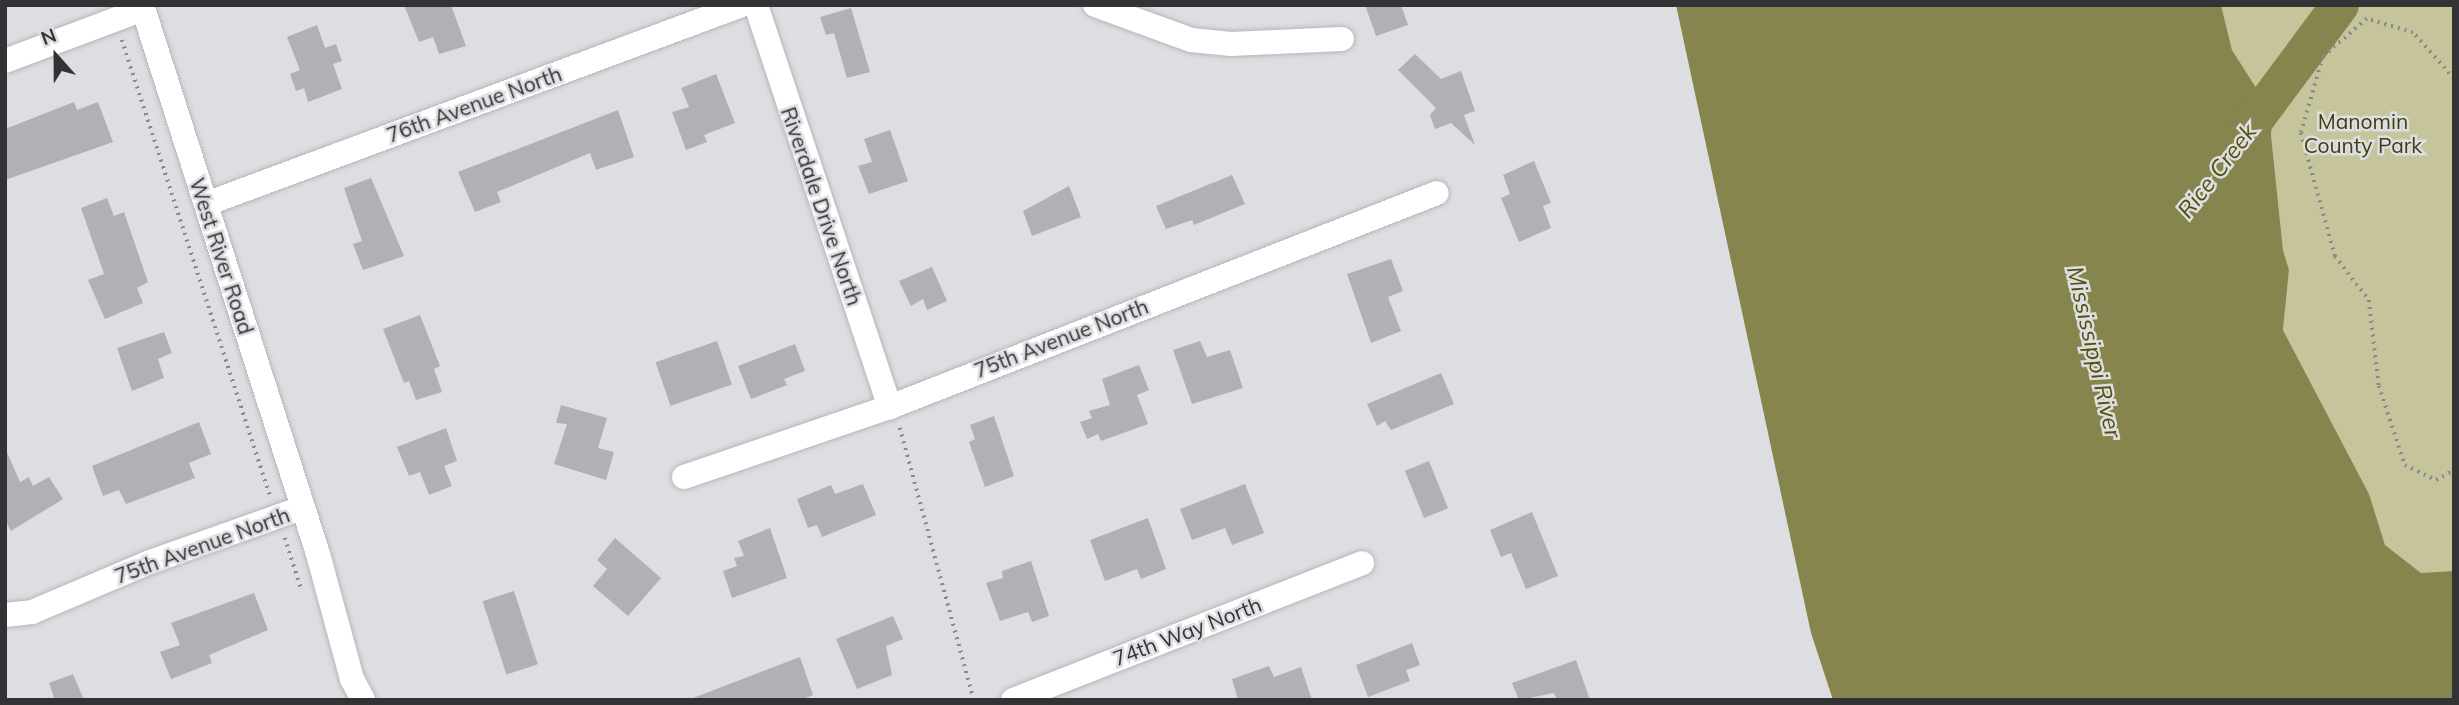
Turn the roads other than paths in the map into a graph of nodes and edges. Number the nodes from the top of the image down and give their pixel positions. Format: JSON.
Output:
{"nodes":[{"id":1,"x":743,"y":5,"type":"edge"},
{"id":2,"x":756,"y":5,"type":"edge"},
{"id":3,"x":1095,"y":5,"type":"edge"},
{"id":4,"x":143,"y":7,"type":"edge"},
{"id":5,"x":1342,"y":39,"type":"dead end"},
{"id":6,"x":5,"y":61,"type":"edge"},
{"id":7,"x":1437,"y":193,"type":"dead end"},
{"id":8,"x":206,"y":204,"type":"junction"},
{"id":9,"x":890,"y":407,"type":"junction"},
{"id":10,"x":684,"y":477,"type":"dead end"},
{"id":11,"x":302,"y":508,"type":"junction"},
{"id":12,"x":1362,"y":563,"type":"dead end"},
{"id":13,"x":5,"y":615,"type":"edge"},
{"id":14,"x":363,"y":700,"type":"edge"},
{"id":15,"x":1013,"y":700,"type":"edge"}],
"edges":[{"from":1,"to":8,"type":"street","name":"76th Avenue North"},
{"from":2,"to":9,"type":"street","name":"Riverdale Drive North"},
{"from":3,"to":5,"type":"street"},
{"from":4,"to":6,"type":"street"},
{"from":4,"to":8,"type":"street","name":"West River Road"},
{"from":7,"to":9,"type":"street","name":"75th Avenue North"},
{"from":8,"to":11,"type":"street","name":"West River Road"},
{"from":9,"to":10,"type":"street","name":"75th Avenue North"},
{"from":11,"to":13,"type":"street","name":"75th Avenue North"},
{"from":11,"to":14,"type":"street","name":"75th Avenue North"},
{"from":12,"to":15,"type":"street","name":"74th Way North"}]}
